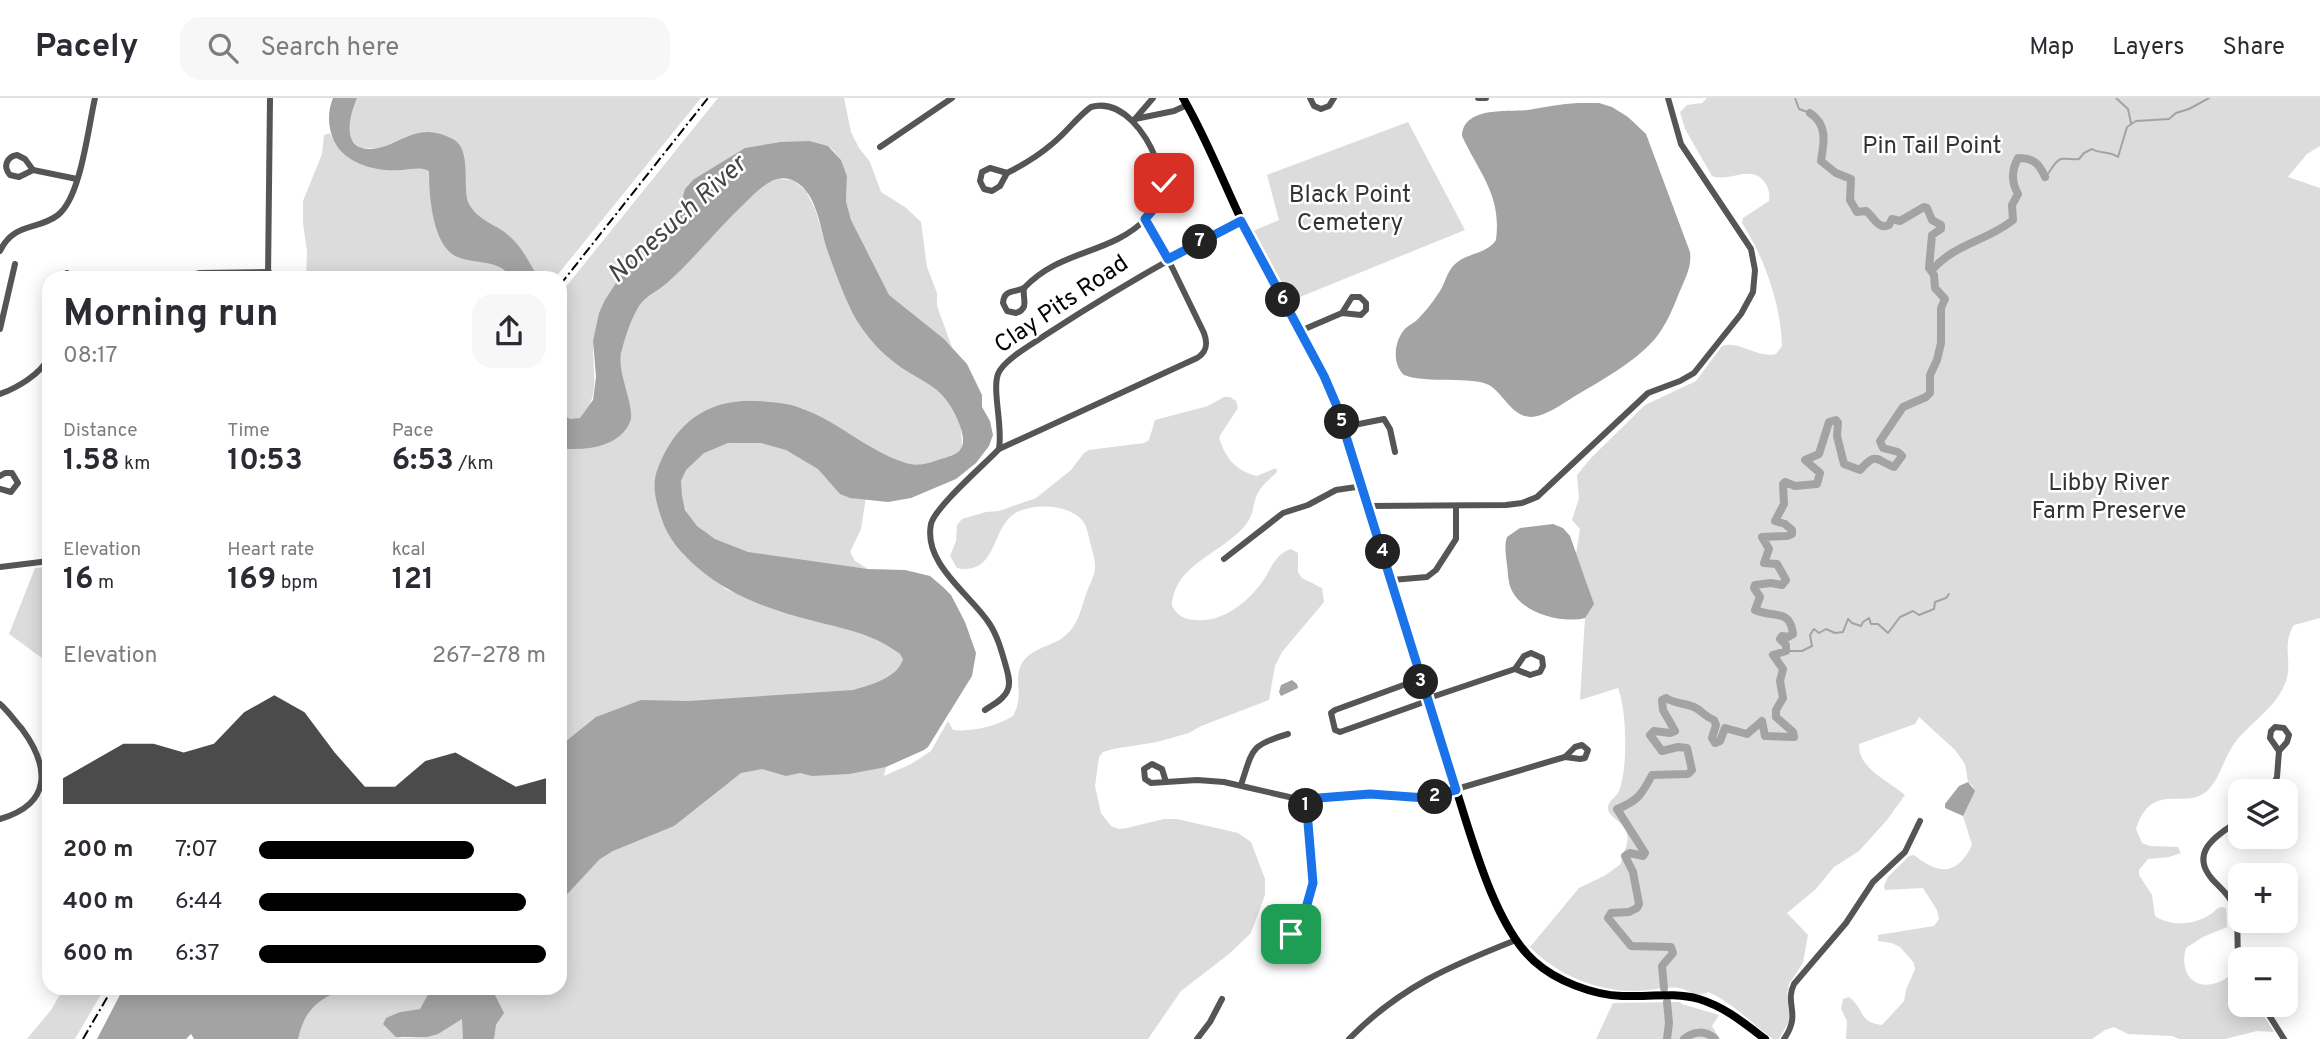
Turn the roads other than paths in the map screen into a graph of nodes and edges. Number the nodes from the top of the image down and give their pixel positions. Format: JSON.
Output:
{"nodes":[{"id":1,"x":94,"y":98,"type":"edge"},
{"id":2,"x":270,"y":98,"type":"edge"},
{"id":3,"x":952,"y":98,"type":"edge"},
{"id":4,"x":1153,"y":98,"type":"edge"},
{"id":5,"x":1310,"y":98,"type":"edge"},
{"id":6,"x":1334,"y":98,"type":"edge"},
{"id":7,"x":1478,"y":98,"type":"edge"},
{"id":8,"x":1486,"y":98,"type":"edge"},
{"id":9,"x":1668,"y":98,"type":"edge"},
{"id":10,"x":1185,"y":101,"type":"edge"},
{"id":11,"x":1135,"y":119,"type":"junction"},
{"id":12,"x":880,"y":147,"type":"dead end"},
{"id":13,"x":33,"y":170,"type":"dead end"},
{"id":14,"x":1007,"y":173,"type":"junction"},
{"id":15,"x":78,"y":179,"type":"junction"},
{"id":16,"x":1145,"y":219,"type":"junction"},
{"id":17,"x":1241,"y":221,"type":"junction"},
{"id":18,"x":0,"y":251,"type":"edge"},
{"id":19,"x":1168,"y":259,"type":"junction"},
{"id":20,"x":15,"y":264,"type":"dead end"},
{"id":21,"x":269,"y":271,"type":"edge"},
{"id":22,"x":1024,"y":288,"type":"junction"},
{"id":23,"x":1342,"y":313,"type":"dead end"},
{"id":24,"x":0,"y":330,"type":"edge"},
{"id":25,"x":1300,"y":331,"type":"junction"},
{"id":26,"x":42,"y":366,"type":"edge"},
{"id":27,"x":0,"y":394,"type":"edge"},
{"id":28,"x":1344,"y":427,"type":"junction"},
{"id":29,"x":999,"y":449,"type":"junction"},
{"id":30,"x":1395,"y":452,"type":"dead end"},
{"id":31,"x":0,"y":476,"type":"edge"},
{"id":32,"x":1363,"y":486,"type":"junction"},
{"id":33,"x":0,"y":489,"type":"edge"},
{"id":34,"x":1369,"y":506,"type":"junction"},
{"id":35,"x":1456,"y":506,"type":"junction"},
{"id":36,"x":1224,"y":559,"type":"dead end"},
{"id":37,"x":42,"y":562,"type":"edge"},
{"id":38,"x":0,"y":567,"type":"edge"},
{"id":39,"x":1392,"y":580,"type":"junction"},
{"id":40,"x":1515,"y":669,"type":"junction"},
{"id":41,"x":1420,"y":679,"type":"junction"},
{"id":42,"x":1426,"y":700,"type":"junction"},
{"id":43,"x":0,"y":704,"type":"edge"},
{"id":44,"x":985,"y":710,"type":"dead end"},
{"id":45,"x":1288,"y":734,"type":"dead end"},
{"id":46,"x":1280,"y":737,"type":"junction"},
{"id":47,"x":1283,"y":745,"type":"dead end"},
{"id":48,"x":2279,"y":751,"type":"dead end"},
{"id":49,"x":1565,"y":757,"type":"dead end"},
{"id":50,"x":2276,"y":779,"type":"edge"},
{"id":51,"x":1166,"y":782,"type":"dead end"},
{"id":52,"x":1241,"y":785,"type":"junction"},
{"id":53,"x":1456,"y":790,"type":"junction"},
{"id":54,"x":1306,"y":799,"type":"junction"},
{"id":55,"x":0,"y":819,"type":"edge"},
{"id":56,"x":1920,"y":821,"type":"dead end"},
{"id":57,"x":2228,"y":828,"type":"edge"},
{"id":58,"x":1289,"y":932,"type":"dead end"},
{"id":59,"x":1516,"y":940,"type":"junction"},
{"id":60,"x":2238,"y":947,"type":"edge"},
{"id":61,"x":1222,"y":999,"type":"dead end"},
{"id":62,"x":2270,"y":1017,"type":"edge"},
{"id":63,"x":1197,"y":1039,"type":"edge"},
{"id":64,"x":1349,"y":1039,"type":"edge"},
{"id":65,"x":1765,"y":1039,"type":"edge"},
{"id":66,"x":1784,"y":1039,"type":"edge"},
{"id":67,"x":2284,"y":1039,"type":"edge"}],
"edges":[{"from":1,"to":15,"type":"street"},
{"from":2,"to":21,"type":"street"},
{"from":3,"to":12,"type":"street"},
{"from":4,"to":11,"type":"street"},
{"from":5,"to":6,"type":"street"},
{"from":7,"to":8,"type":"street"},
{"from":9,"to":35,"type":"street"},
{"from":10,"to":11,"type":"street"},
{"from":10,"to":17,"type":"main road"},
{"from":11,"to":14,"type":"street"},
{"from":11,"to":16,"type":"street"},
{"from":13,"to":15,"type":"street"},
{"from":14,"to":14,"type":"street"},
{"from":15,"to":18,"type":"street"},
{"from":16,"to":19,"type":"street"},
{"from":16,"to":22,"type":"street"},
{"from":17,"to":19,"type":"street","name":"Clay Pits Road"},
{"from":17,"to":25,"type":"main road"},
{"from":19,"to":29,"type":"street","name":"Clay Pits Road"},
{"from":19,"to":29,"type":"street"},
{"from":20,"to":24,"type":"street"},
{"from":22,"to":22,"type":"street"},
{"from":23,"to":25,"type":"street"},
{"from":25,"to":28,"type":"main road"},
{"from":26,"to":27,"type":"street"},
{"from":28,"to":30,"type":"street"},
{"from":28,"to":32,"type":"main road"},
{"from":29,"to":44,"type":"street"},
{"from":31,"to":33,"type":"street"},
{"from":32,"to":34,"type":"main road"},
{"from":32,"to":36,"type":"street"},
{"from":34,"to":35,"type":"street"},
{"from":34,"to":39,"type":"main road"},
{"from":35,"to":39,"type":"street"},
{"from":37,"to":38,"type":"street"},
{"from":39,"to":41,"type":"main road"},
{"from":40,"to":40,"type":"street"},
{"from":40,"to":42,"type":"street"},
{"from":41,"to":42,"type":"main road"},
{"from":41,"to":42,"type":"street"},
{"from":42,"to":53,"type":"main road"},
{"from":43,"to":55,"type":"street"},
{"from":45,"to":46,"type":"street"},
{"from":46,"to":47,"type":"street"},
{"from":46,"to":52,"type":"street"},
{"from":48,"to":50,"type":"street"},
{"from":49,"to":53,"type":"street"},
{"from":51,"to":52,"type":"street"},
{"from":52,"to":54,"type":"street"},
{"from":53,"to":54,"type":"street"},
{"from":53,"to":59,"type":"main road"},
{"from":54,"to":58,"type":"street"},
{"from":56,"to":66,"type":"street"},
{"from":57,"to":60,"type":"street"},
{"from":59,"to":64,"type":"street"},
{"from":59,"to":65,"type":"main road"},
{"from":61,"to":63,"type":"street"},
{"from":62,"to":67,"type":"street"}]}
